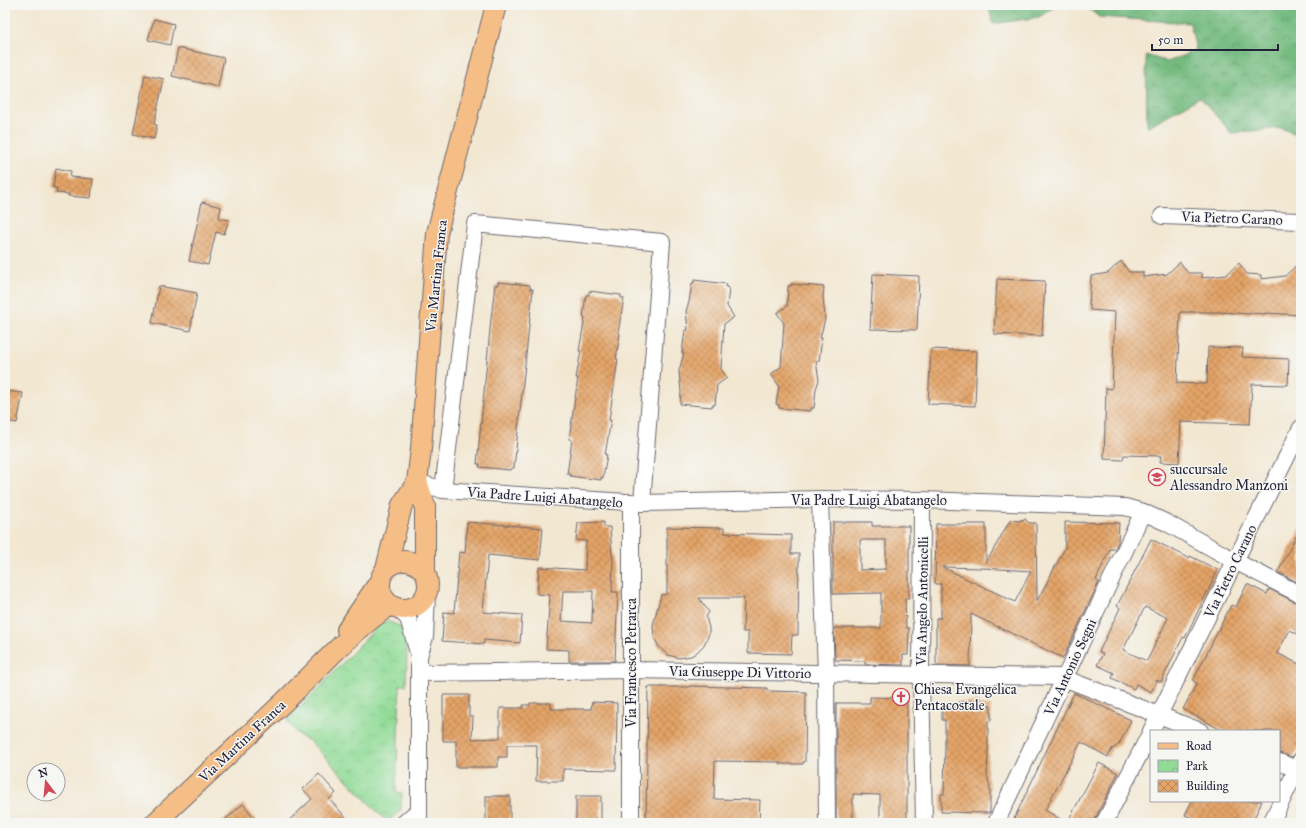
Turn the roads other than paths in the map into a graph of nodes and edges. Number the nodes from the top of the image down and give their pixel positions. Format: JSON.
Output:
{"nodes":[{"id":1,"x":496,"y":5,"type":"edge"},
{"id":2,"x":1162,"y":216,"type":"dead end"},
{"id":3,"x":1301,"y":221,"type":"edge"},
{"id":4,"x":1301,"y":428,"type":"edge"},
{"id":5,"x":416,"y":482,"type":"junction"},
{"id":6,"x":443,"y":490,"type":"junction"},
{"id":7,"x":820,"y":499,"type":"junction"},
{"id":8,"x":922,"y":500,"type":"junction"},
{"id":9,"x":636,"y":502,"type":"junction"},
{"id":10,"x":1143,"y":512,"type":"junction"},
{"id":11,"x":1235,"y":561,"type":"junction"},
{"id":12,"x":425,"y":572,"type":"junction"},
{"id":13,"x":383,"y":575,"type":"junction"},
{"id":14,"x":427,"y":594,"type":"junction"},
{"id":15,"x":1301,"y":595,"type":"edge"},
{"id":16,"x":393,"y":606,"type":"junction"},
{"id":17,"x":419,"y":656,"type":"junction"},
{"id":18,"x":328,"y":658,"type":"junction"},
{"id":19,"x":632,"y":670,"type":"junction"},
{"id":20,"x":419,"y":673,"type":"junction"},
{"id":21,"x":826,"y":673,"type":"junction"},
{"id":22,"x":921,"y":675,"type":"junction"},
{"id":23,"x":1062,"y":678,"type":"junction"},
{"id":24,"x":1160,"y":715,"type":"junction"},
{"id":25,"x":1152,"y":730,"type":"edge"},
{"id":26,"x":1198,"y":730,"type":"edge"},
{"id":27,"x":1150,"y":733,"type":"edge"},
{"id":28,"x":1280,"y":762,"type":"edge"},
{"id":29,"x":1299,"y":767,"type":"edge"},
{"id":30,"x":419,"y":816,"type":"edge"},
{"id":31,"x":155,"y":823,"type":"edge"},
{"id":32,"x":404,"y":823,"type":"edge"},
{"id":33,"x":631,"y":823,"type":"edge"},
{"id":34,"x":827,"y":823,"type":"edge"},
{"id":35,"x":924,"y":823,"type":"edge"},
{"id":36,"x":996,"y":823,"type":"edge"},
{"id":37,"x":1104,"y":823,"type":"edge"},
{"id":38,"x":1271,"y":823,"type":"edge"}],
"edges":[{"from":1,"to":5,"type":"main road","name":"Via Martina Franca"},
{"from":2,"to":3,"type":"street","name":"Via Pietro Carano"},
{"from":4,"to":11,"type":"street","name":"Via Pietro Carano"},
{"from":5,"to":6,"type":"street","name":"Via Padre Luigi Abatangelo"},
{"from":5,"to":12,"type":"main road","name":"Via Martina Franca"},
{"from":5,"to":13,"type":"main road","name":"Via Martina Franca"},
{"from":6,"to":9,"type":"street","name":"Via Padre Luigi Abatangelo"},
{"from":6,"to":9,"type":"street","name":"Via Francesco Petrarca"},
{"from":7,"to":8,"type":"street","name":"Via Padre Luigi Abatangelo"},
{"from":7,"to":9,"type":"street","name":"Via Padre Luigi Abatangelo"},
{"from":7,"to":21,"type":"street"},
{"from":8,"to":10,"type":"street","name":"Via Padre Luigi Abatangelo"},
{"from":8,"to":22,"type":"street","name":"Via Angelo Antonicelli"},
{"from":9,"to":19,"type":"street","name":"Via Francesco Petrarca"},
{"from":10,"to":11,"type":"street","name":"Via Padre Luigi Abatangelo"},
{"from":10,"to":23,"type":"street","name":"Via Antonio Segni"},
{"from":11,"to":15,"type":"street","name":"Via Padre Luigi Abatangelo"},
{"from":11,"to":24,"type":"street","name":"Via Pietro Carano"},
{"from":12,"to":13,"type":"main road"},
{"from":12,"to":14,"type":"main road"},
{"from":13,"to":16,"type":"main road"},
{"from":13,"to":18,"type":"main road","name":"Via Martina Franca"},
{"from":14,"to":16,"type":"main road"},
{"from":14,"to":17,"type":"street"},
{"from":16,"to":17,"type":"street"},
{"from":16,"to":18,"type":"main road","name":"Via Martina Franca"},
{"from":17,"to":20,"type":"street"},
{"from":18,"to":31,"type":"main road","name":"Via Martina Franca"},
{"from":19,"to":20,"type":"street","name":"Via Giuseppe Di Vittorio"},
{"from":19,"to":21,"type":"street","name":"Via Giuseppe Di Vittorio"},
{"from":19,"to":33,"type":"street","name":"Via Francesco Petrarca"},
{"from":20,"to":30,"type":"street"},
{"from":21,"to":22,"type":"street","name":"Via Giuseppe Di Vittorio"},
{"from":21,"to":34,"type":"street"},
{"from":22,"to":23,"type":"street","name":"Via Giuseppe Di Vittorio"},
{"from":22,"to":35,"type":"street","name":"Via Angelo Antonicelli"},
{"from":23,"to":24,"type":"street","name":"Via Giuseppe Di Vittorio"},
{"from":23,"to":36,"type":"street","name":"Via Antonio Segni"},
{"from":24,"to":25,"type":"street","name":"Via Pietro Carano"},
{"from":24,"to":26,"type":"street","name":"Via Giuseppe Di Vittorio"},
{"from":27,"to":37,"type":"street","name":"Via Pietro Carano"},
{"from":28,"to":29,"type":"street"},
{"from":29,"to":38,"type":"street"},
{"from":30,"to":32,"type":"street"}]}
